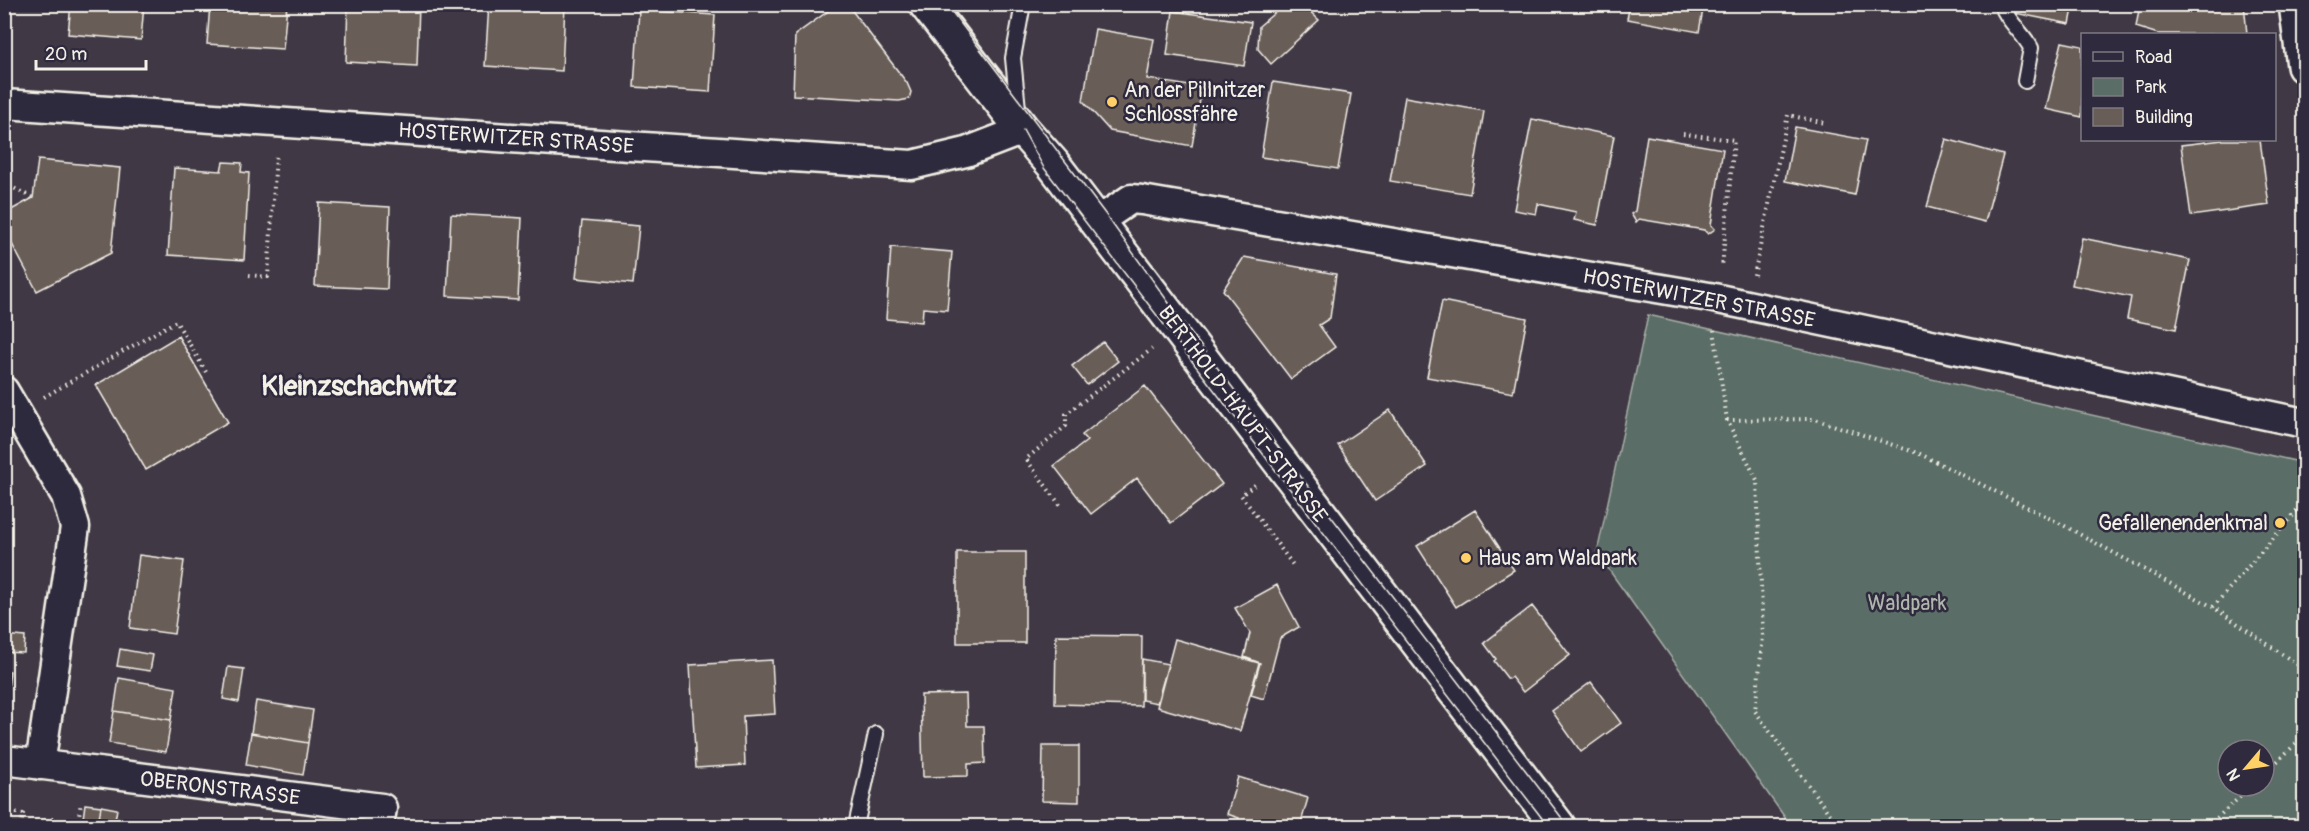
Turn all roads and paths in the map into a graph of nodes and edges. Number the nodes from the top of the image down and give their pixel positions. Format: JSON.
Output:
{"nodes":[{"id":1,"x":926,"y":4,"type":"edge"},
{"id":2,"x":1023,"y":4,"type":"edge"},
{"id":3,"x":2001,"y":4,"type":"edge"},
{"id":4,"x":2296,"y":4,"type":"edge"},
{"id":5,"x":2304,"y":66,"type":"edge"},
{"id":6,"x":2025,"y":81,"type":"dead end"},
{"id":7,"x":4,"y":104,"type":"edge"},
{"id":8,"x":279,"y":122,"type":"junction"},
{"id":9,"x":1825,"y":123,"type":"dead end"},
{"id":10,"x":1023,"y":130,"type":"junction"},
{"id":11,"x":1683,"y":134,"type":"dead end"},
{"id":12,"x":4,"y":183,"type":"edge"},
{"id":13,"x":33,"y":198,"type":"dead end"},
{"id":14,"x":1097,"y":222,"type":"junction"},
{"id":15,"x":249,"y":275,"type":"dead end"},
{"id":16,"x":1714,"y":298,"type":"junction"},
{"id":17,"x":1748,"y":306,"type":"junction"},
{"id":18,"x":1179,"y":329,"type":"junction"},
{"id":19,"x":206,"y":372,"type":"dead end"},
{"id":20,"x":11,"y":402,"type":"edge"},
{"id":21,"x":1727,"y":420,"type":"junction"},
{"id":22,"x":2304,"y":423,"type":"edge"},
{"id":23,"x":1282,"y":465,"type":"junction"},
{"id":24,"x":2304,"y":503,"type":"edge"},
{"id":25,"x":1060,"y":505,"type":"dead end"},
{"id":26,"x":1293,"y":565,"type":"dead end"},
{"id":27,"x":2213,"y":607,"type":"junction"},
{"id":28,"x":2304,"y":669,"type":"edge"},
{"id":29,"x":876,"y":734,"type":"dead end"},
{"id":30,"x":2304,"y":736,"type":"edge"},
{"id":31,"x":4,"y":760,"type":"edge"},
{"id":32,"x":2276,"y":763,"type":"edge"},
{"id":33,"x":40,"y":765,"type":"junction"},
{"id":34,"x":85,"y":771,"type":"junction"},
{"id":35,"x":2239,"y":798,"type":"edge"},
{"id":36,"x":4,"y":811,"type":"edge"},
{"id":37,"x":10,"y":812,"type":"junction"},
{"id":38,"x":8,"y":824,"type":"dead end"},
{"id":39,"x":21,"y":826,"type":"edge"},
{"id":40,"x":51,"y":826,"type":"edge"},
{"id":41,"x":379,"y":826,"type":"edge"},
{"id":42,"x":856,"y":826,"type":"edge"},
{"id":43,"x":1558,"y":826,"type":"edge"},
{"id":44,"x":1838,"y":826,"type":"edge"},
{"id":45,"x":2208,"y":826,"type":"edge"}],
"edges":[{"from":1,"to":10,"type":"street","name":"BERTHOLD-HAUPT-STRASSE"},
{"from":2,"to":10,"type":"lane"},
{"from":3,"to":6,"type":"lane"},
{"from":4,"to":5,"type":"street"},
{"from":7,"to":8,"type":"street","name":"HOSTERWITZER STRASSE"},
{"from":8,"to":10,"type":"street","name":"HOSTERWITZER STRASSE"},
{"from":8,"to":15,"type":"path"},
{"from":9,"to":17,"type":"path"},
{"from":10,"to":14,"type":"street","name":"BERTHOLD-HAUPT-STRASSE"},
{"from":11,"to":16,"type":"path"},
{"from":12,"to":13,"type":"path"},
{"from":14,"to":16,"type":"street","name":"HOSTERWITZER STRASSE"},
{"from":14,"to":18,"type":"street","name":"BERTHOLD-HAUPT-STRASSE"},
{"from":16,"to":17,"type":"street","name":"HOSTERWITZER STRASSE"},
{"from":16,"to":21,"type":"path"},
{"from":17,"to":22,"type":"street","name":"HOSTERWITZER STRASSE"},
{"from":18,"to":23,"type":"street","name":"BERTHOLD-HAUPT-STRASSE"},
{"from":18,"to":25,"type":"path"},
{"from":19,"to":20,"type":"path"},
{"from":20,"to":33,"type":"street"},
{"from":21,"to":27,"type":"path"},
{"from":21,"to":44,"type":"path"},
{"from":23,"to":26,"type":"path"},
{"from":23,"to":43,"type":"street","name":"BERTHOLD-HAUPT-STRASSE"},
{"from":24,"to":27,"type":"path"},
{"from":27,"to":28,"type":"path"},
{"from":29,"to":42,"type":"lane"},
{"from":30,"to":32,"type":"path"},
{"from":31,"to":33,"type":"street","name":"OBERONSTRASSE"},
{"from":33,"to":34,"type":"street","name":"OBERONSTRASSE"},
{"from":34,"to":40,"type":"path"},
{"from":34,"to":41,"type":"street","name":"OBERONSTRASSE"},
{"from":35,"to":45,"type":"path"},
{"from":36,"to":37,"type":"path"},
{"from":37,"to":38,"type":"path"},
{"from":37,"to":39,"type":"path"}]}
